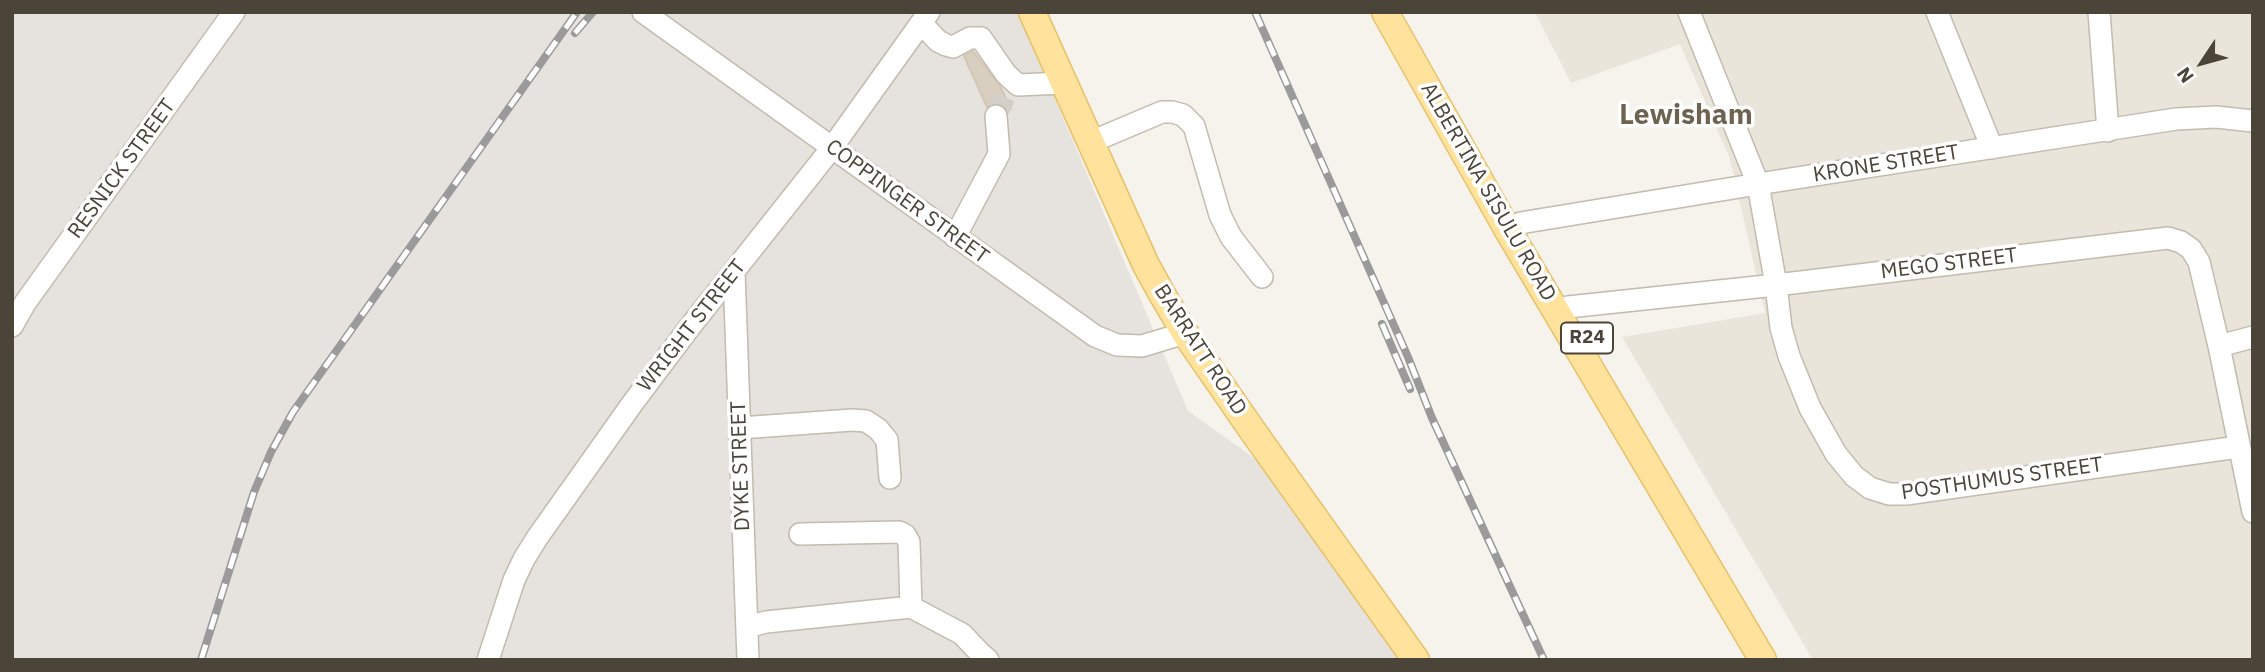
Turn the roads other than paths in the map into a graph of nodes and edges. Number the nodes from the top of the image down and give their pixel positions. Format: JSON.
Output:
{"nodes":[{"id":1,"x":234,"y":12,"type":"edge"},
{"id":2,"x":643,"y":12,"type":"edge"},
{"id":3,"x":1032,"y":12,"type":"edge"},
{"id":4,"x":1385,"y":12,"type":"edge"},
{"id":5,"x":1404,"y":12,"type":"edge"},
{"id":6,"x":1689,"y":12,"type":"edge"},
{"id":7,"x":1937,"y":12,"type":"edge"},
{"id":8,"x":2099,"y":12,"type":"edge"},
{"id":9,"x":925,"y":18,"type":"edge"},
{"id":10,"x":1063,"y":83,"type":"junction"},
{"id":11,"x":1004,"y":98,"type":"junction"},
{"id":12,"x":2253,"y":121,"type":"edge"},
{"id":13,"x":2108,"y":131,"type":"junction"},
{"id":14,"x":1091,"y":142,"type":"junction"},
{"id":15,"x":1992,"y":148,"type":"junction"},
{"id":16,"x":831,"y":149,"type":"junction"},
{"id":17,"x":1758,"y":184,"type":"junction"},
{"id":18,"x":1520,"y":223,"type":"junction"},
{"id":19,"x":955,"y":237,"type":"junction"},
{"id":20,"x":734,"y":272,"type":"junction"},
{"id":21,"x":1262,"y":277,"type":"dead end"},
{"id":22,"x":1776,"y":285,"type":"junction"},
{"id":23,"x":1562,"y":309,"type":"junction"},
{"id":24,"x":12,"y":326,"type":"edge"},
{"id":25,"x":1185,"y":333,"type":"junction"},
{"id":26,"x":2253,"y":337,"type":"edge"},
{"id":27,"x":2219,"y":346,"type":"junction"},
{"id":28,"x":740,"y":428,"type":"junction"},
{"id":29,"x":2238,"y":447,"type":"junction"},
{"id":30,"x":890,"y":478,"type":"dead end"},
{"id":31,"x":2253,"y":512,"type":"edge"},
{"id":32,"x":800,"y":534,"type":"dead end"},
{"id":33,"x":911,"y":607,"type":"junction"},
{"id":34,"x":747,"y":627,"type":"junction"},
{"id":35,"x":488,"y":660,"type":"edge"},
{"id":36,"x":748,"y":660,"type":"edge"},
{"id":37,"x":988,"y":660,"type":"edge"},
{"id":38,"x":1416,"y":660,"type":"edge"},
{"id":39,"x":1763,"y":660,"type":"edge"},
{"id":40,"x":1779,"y":660,"type":"edge"}],
"edges":[{"from":1,"to":24,"type":"street","name":"RESNICK STREET"},
{"from":2,"to":16,"type":"street","name":"COPPINGER STREET"},
{"from":3,"to":10,"type":"main road","name":"BARRATT ROAD"},
{"from":4,"to":23,"type":"main road","name":"ALBERTINA SISULU ROAD","number":"R24"},
{"from":5,"to":18,"type":"main road","name":"ALBERTINA SISULU ROAD","number":"R24"},
{"from":6,"to":17,"type":"street","name":"POSTHUMUS STREET"},
{"from":7,"to":15,"type":"street"},
{"from":8,"to":13,"type":"street"},
{"from":9,"to":11,"type":"street"},
{"from":9,"to":16,"type":"street","name":"WRIGHT STREET"},
{"from":10,"to":11,"type":"street"},
{"from":10,"to":14,"type":"main road","name":"BARRATT ROAD"},
{"from":11,"to":19,"type":"street"},
{"from":12,"to":13,"type":"street","name":"KRONE STREET"},
{"from":13,"to":15,"type":"street","name":"KRONE STREET"},
{"from":14,"to":21,"type":"street"},
{"from":14,"to":25,"type":"main road","name":"BARRATT ROAD"},
{"from":15,"to":17,"type":"street","name":"KRONE STREET"},
{"from":16,"to":19,"type":"street","name":"COPPINGER STREET"},
{"from":16,"to":20,"type":"street","name":"WRIGHT STREET"},
{"from":17,"to":18,"type":"street","name":"KRONE STREET"},
{"from":17,"to":22,"type":"street","name":"POSTHUMUS STREET"},
{"from":18,"to":23,"type":"main road","name":"ALBERTINA SISULU ROAD","number":"R24"},
{"from":19,"to":25,"type":"street","name":"COPPINGER STREET"},
{"from":20,"to":28,"type":"street","name":"DYKE STREET"},
{"from":20,"to":35,"type":"street","name":"WRIGHT STREET"},
{"from":22,"to":23,"type":"street","name":"MEGO STREET"},
{"from":22,"to":27,"type":"street","name":"MEGO STREET"},
{"from":22,"to":29,"type":"street","name":"POSTHUMUS STREET"},
{"from":23,"to":39,"type":"main road","name":"ALBERTINA SISULU ROAD","number":"R24"},
{"from":23,"to":40,"type":"main road","name":"ALBERTINA SISULU ROAD","number":"R24"},
{"from":25,"to":38,"type":"main road","name":"BARRATT ROAD"},
{"from":26,"to":27,"type":"street"},
{"from":27,"to":29,"type":"street","name":"MEGO STREET"},
{"from":28,"to":30,"type":"street"},
{"from":28,"to":34,"type":"street","name":"DYKE STREET"},
{"from":29,"to":31,"type":"street","name":"MEGO STREET"},
{"from":32,"to":33,"type":"street"},
{"from":33,"to":34,"type":"street"},
{"from":33,"to":37,"type":"street"},
{"from":34,"to":36,"type":"street","name":"DYKE STREET"}]}
